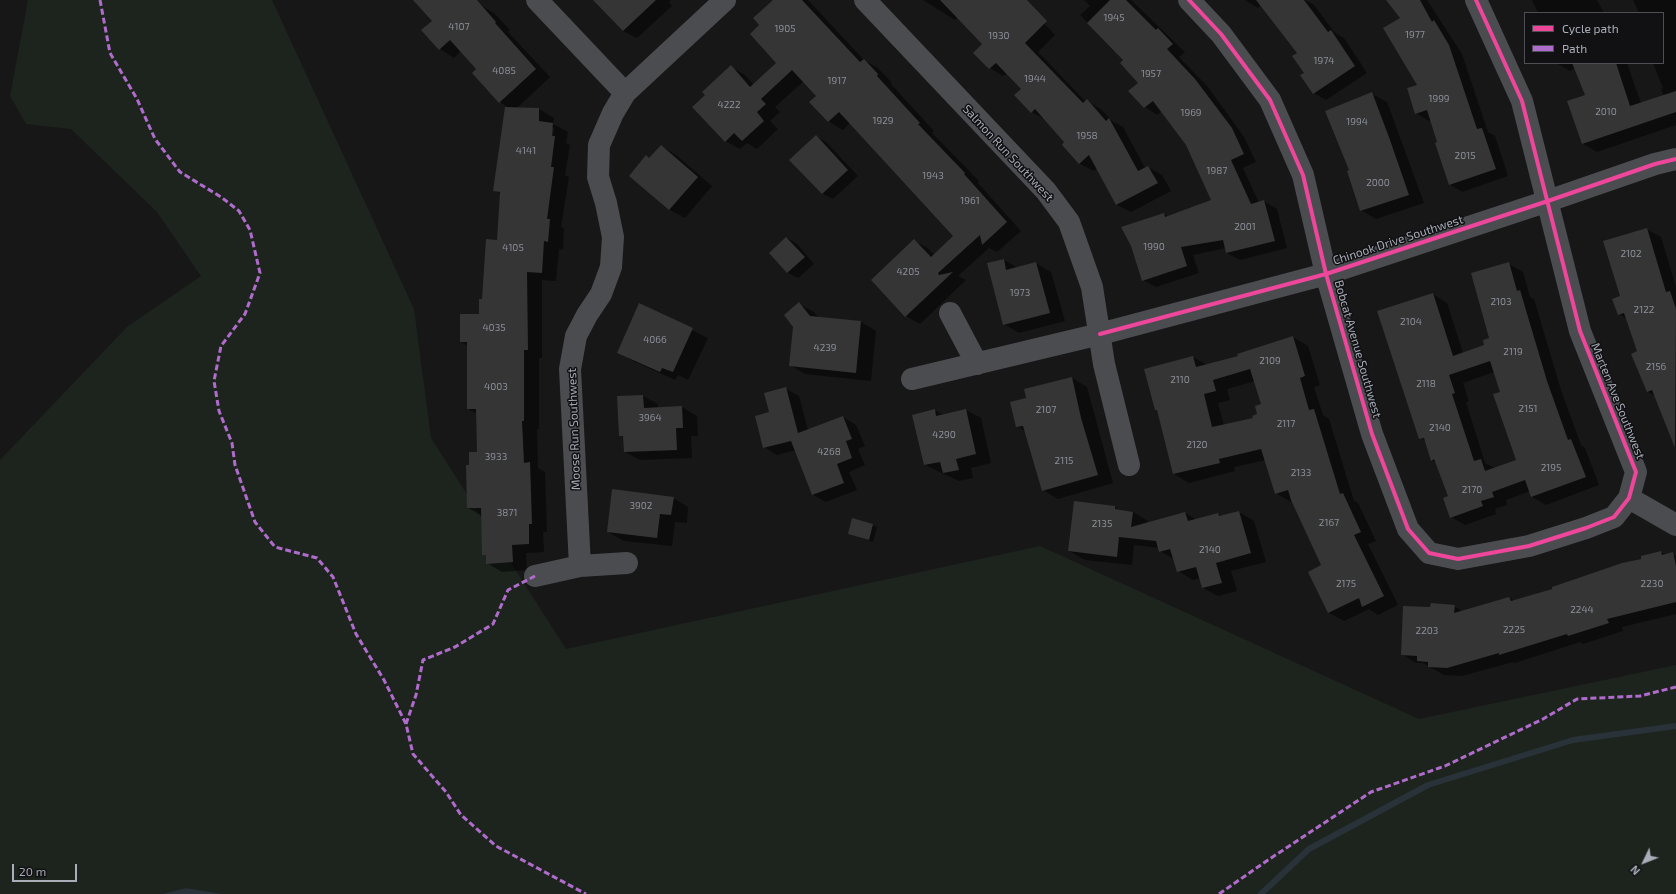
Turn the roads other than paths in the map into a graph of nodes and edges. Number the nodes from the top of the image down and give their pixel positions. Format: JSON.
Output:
{"nodes":[{"id":1,"x":537,"y":0,"type":"edge"},
{"id":2,"x":725,"y":0,"type":"edge"},
{"id":3,"x":865,"y":0,"type":"edge"},
{"id":4,"x":1189,"y":0,"type":"edge"},
{"id":5,"x":1476,"y":0,"type":"edge"},
{"id":6,"x":625,"y":93,"type":"junction"},
{"id":7,"x":1676,"y":159,"type":"edge"},
{"id":8,"x":1548,"y":201,"type":"junction"},
{"id":9,"x":1326,"y":274,"type":"junction"},
{"id":10,"x":950,"y":313,"type":"dead end"},
{"id":11,"x":1100,"y":334,"type":"junction"},
{"id":12,"x":977,"y":364,"type":"junction"},
{"id":13,"x":912,"y":379,"type":"dead end"},
{"id":14,"x":1129,"y":465,"type":"dead end"},
{"id":15,"x":1629,"y":498,"type":"junction"},
{"id":16,"x":1676,"y":525,"type":"edge"},
{"id":17,"x":1529,"y":546,"type":"joint"},
{"id":18,"x":627,"y":563,"type":"dead end"},
{"id":19,"x":580,"y":566,"type":"junction"},
{"id":20,"x":535,"y":576,"type":"dead end"}],
"edges":[{"from":1,"to":6,"type":"street"},
{"from":2,"to":6,"type":"street","name":"Moose Run Southwest"},
{"from":3,"to":11,"type":"street","name":"Salmon Run Southwest"},
{"from":4,"to":9,"type":"street","name":"Bobcat Avenue Southwest"},
{"from":5,"to":8,"type":"street","name":"Marten Ave Southwest"},
{"from":6,"to":19,"type":"street","name":"Moose Run Southwest"},
{"from":7,"to":8,"type":"street","name":"Chinook Drive Southwest"},
{"from":8,"to":9,"type":"street","name":"Chinook Drive Southwest"},
{"from":8,"to":15,"type":"street","name":"Marten Ave Southwest"},
{"from":9,"to":11,"type":"street","name":"Chinook Drive Southwest"},
{"from":9,"to":17,"type":"street","name":"Bobcat Avenue Southwest"},
{"from":10,"to":12,"type":"street"},
{"from":11,"to":12,"type":"street","name":"Chinook Drive Southwest"},
{"from":11,"to":14,"type":"street","name":"Salmon Run Southwest"},
{"from":12,"to":13,"type":"street","name":"Chinook Drive Southwest"},
{"from":15,"to":16,"type":"street"},
{"from":15,"to":17,"type":"street","name":"Marten Ave Southwest"},
{"from":18,"to":19,"type":"street"},
{"from":19,"to":20,"type":"street"}]}
